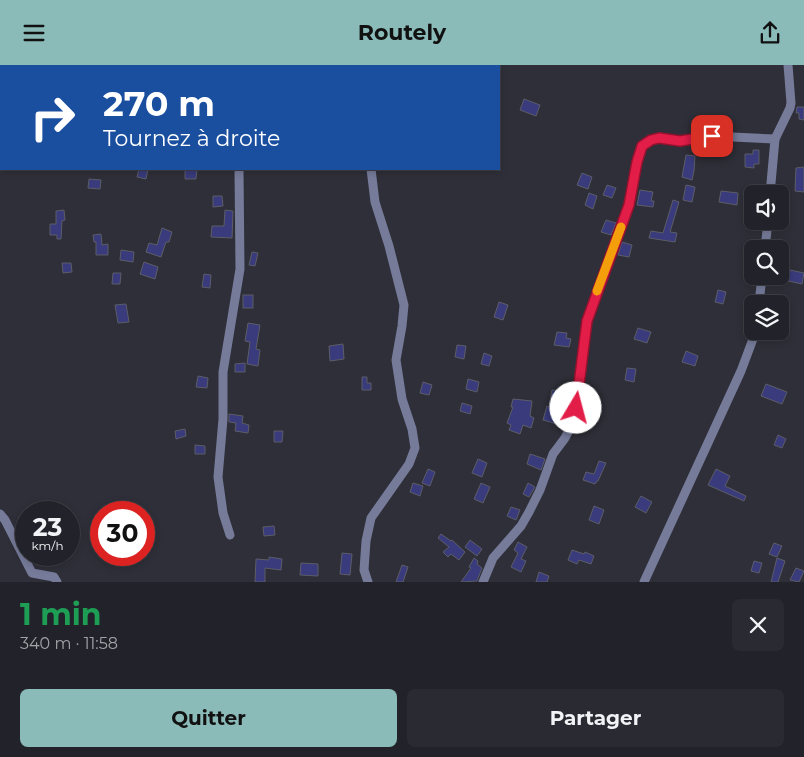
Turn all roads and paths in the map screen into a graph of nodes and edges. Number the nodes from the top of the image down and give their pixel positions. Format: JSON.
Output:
{"nodes":[{"id":1,"x":788,"y":65,"type":"edge"},
{"id":2,"x":775,"y":139,"type":"junction"},
{"id":3,"x":239,"y":170,"type":"edge"},
{"id":4,"x":371,"y":170,"type":"edge"},
{"id":5,"x":771,"y":185,"type":"edge"},
{"id":6,"x":752,"y":340,"type":"edge"},
{"id":7,"x":0,"y":514,"type":"edge"},
{"id":8,"x":230,"y":535,"type":"dead end"},
{"id":9,"x":647,"y":580,"type":"edge"},
{"id":10,"x":57,"y":582,"type":"edge"},
{"id":11,"x":368,"y":582,"type":"edge"},
{"id":12,"x":483,"y":582,"type":"edge"}],
"edges":[{"from":1,"to":2,"type":"street"},
{"from":2,"to":5,"type":"street"},
{"from":2,"to":12,"type":"street"},
{"from":3,"to":8,"type":"street"},
{"from":4,"to":11,"type":"street"},
{"from":6,"to":9,"type":"street"},
{"from":7,"to":10,"type":"street"}]}
